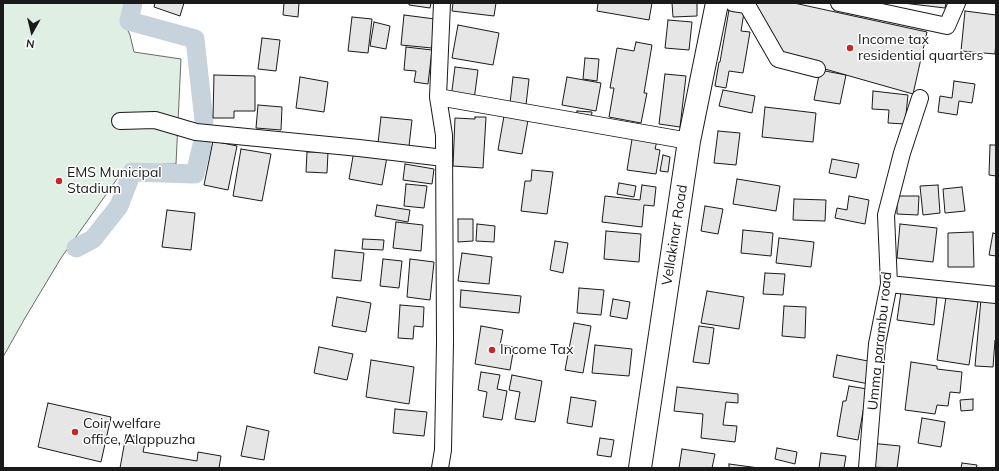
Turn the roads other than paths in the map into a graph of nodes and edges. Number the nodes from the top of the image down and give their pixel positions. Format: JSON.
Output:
{"nodes":[{"id":1,"x":442,"y":3,"type":"edge"},
{"id":2,"x":717,"y":3,"type":"edge"},
{"id":3,"x":733,"y":3,"type":"edge"},
{"id":4,"x":839,"y":3,"type":"edge"},
{"id":5,"x":957,"y":3,"type":"edge"},
{"id":6,"x":817,"y":69,"type":"dead end"},
{"id":7,"x":438,"y":97,"type":"junction"},
{"id":8,"x":920,"y":98,"type":"dead end"},
{"id":9,"x":120,"y":121,"type":"dead end"},
{"id":10,"x":689,"y":141,"type":"junction"},
{"id":11,"x":444,"y":158,"type":"junction"},
{"id":12,"x":889,"y":284,"type":"junction"},
{"id":13,"x":996,"y":295,"type":"edge"},
{"id":14,"x":440,"y":468,"type":"edge"},
{"id":15,"x":640,"y":468,"type":"edge"},
{"id":16,"x":867,"y":468,"type":"edge"}],
"edges":[{"from":1,"to":7,"type":"street"},
{"from":2,"to":10,"type":"main road","name":"Vellakinar Road"},
{"from":3,"to":6,"type":"street"},
{"from":4,"to":5,"type":"street"},
{"from":7,"to":10,"type":"street"},
{"from":7,"to":11,"type":"street"},
{"from":8,"to":12,"type":"street","name":"Umma parambu road"},
{"from":9,"to":11,"type":"street"},
{"from":10,"to":15,"type":"main road","name":"Vellakinar Road"},
{"from":11,"to":14,"type":"street"},
{"from":12,"to":13,"type":"street"},
{"from":12,"to":16,"type":"street","name":"Umma parambu road"}]}
